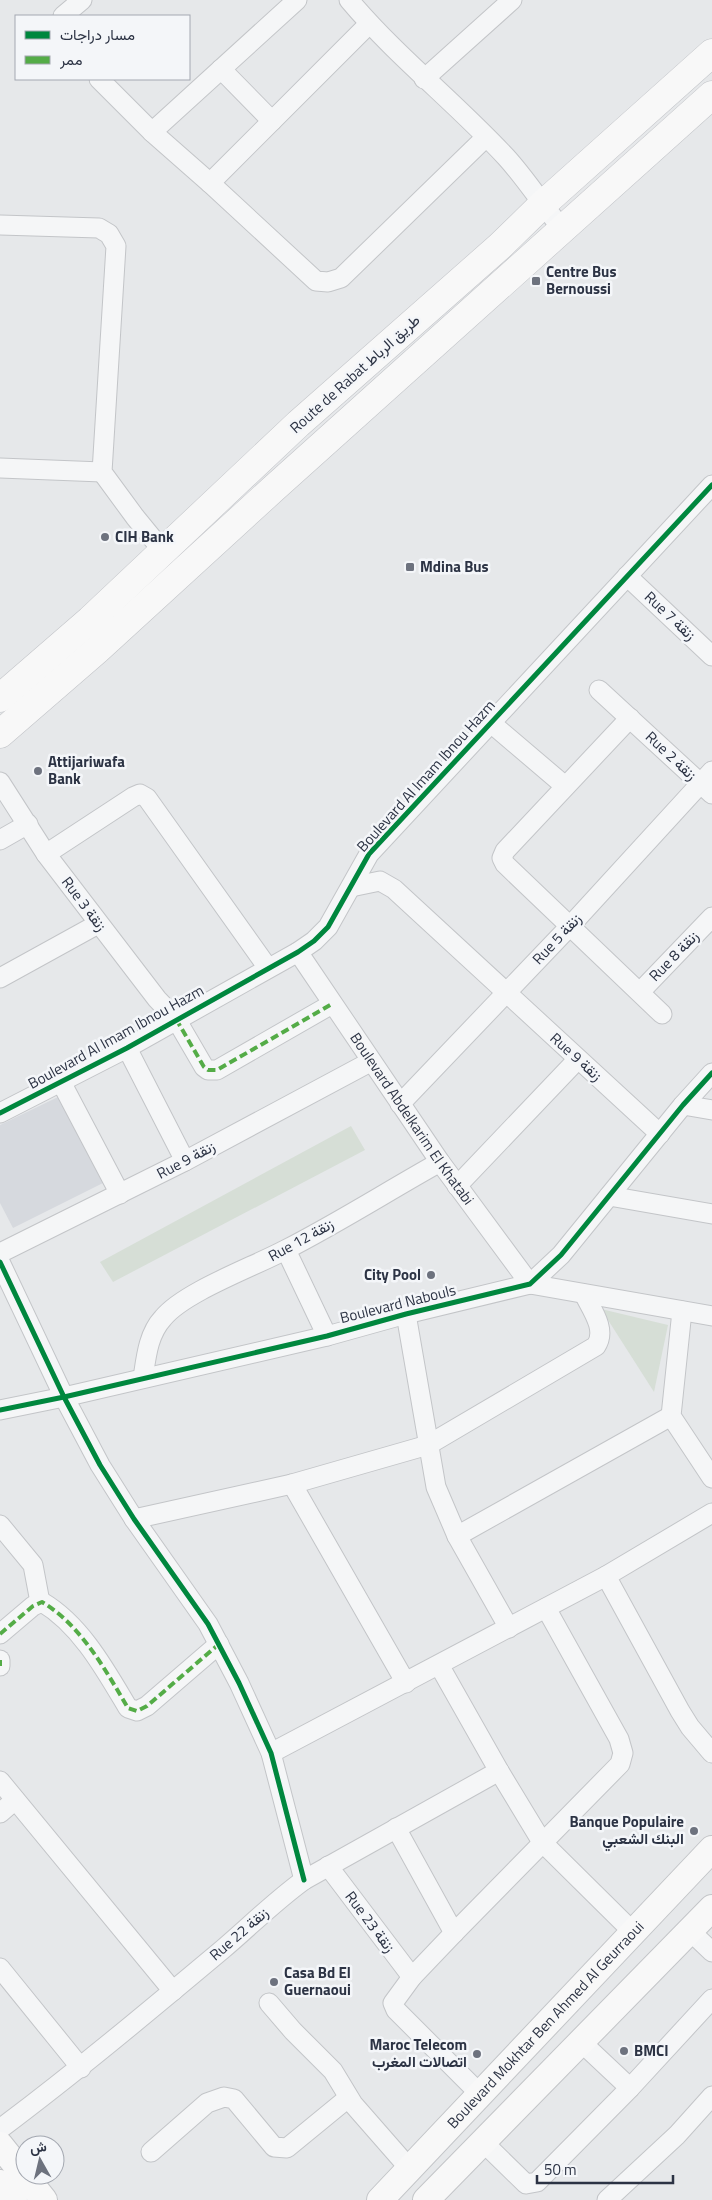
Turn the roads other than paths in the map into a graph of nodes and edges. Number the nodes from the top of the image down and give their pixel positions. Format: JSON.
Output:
{"nodes":[{"id":1,"x":82,"y":0,"type":"edge"},
{"id":2,"x":298,"y":0,"type":"edge"},
{"id":3,"x":349,"y":0,"type":"edge"},
{"id":4,"x":512,"y":0,"type":"edge"},
{"id":5,"x":64,"y":15,"type":"edge"},
{"id":6,"x":369,"y":24,"type":"junction"},
{"id":7,"x":712,"y":53,"type":"edge"},
{"id":8,"x":221,"y":69,"type":"junction"},
{"id":9,"x":424,"y":78,"type":"junction"},
{"id":10,"x":100,"y":80,"type":"edge"},
{"id":11,"x":712,"y":95,"type":"edge"},
{"id":12,"x":272,"y":121,"type":"junction"},
{"id":13,"x":152,"y":132,"type":"junction"},
{"id":14,"x":486,"y":136,"type":"junction"},
{"id":15,"x":210,"y":183,"type":"junction"},
{"id":16,"x":542,"y":205,"type":"junction"},
{"id":17,"x":0,"y":225,"type":"edge"},
{"id":18,"x":563,"y":230,"type":"junction"},
{"id":19,"x":0,"y":468,"type":"edge"},
{"id":20,"x":102,"y":472,"type":"junction"},
{"id":21,"x":712,"y":485,"type":"edge"},
{"id":22,"x":162,"y":550,"type":"junction"},
{"id":23,"x":627,"y":576,"type":"junction"},
{"id":24,"x":712,"y":656,"type":"edge"},
{"id":25,"x":599,"y":690,"type":"dead end"},
{"id":26,"x":0,"y":698,"type":"edge"},
{"id":27,"x":630,"y":718,"type":"junction"},
{"id":28,"x":491,"y":723,"type":"junction"},
{"id":29,"x":0,"y":734,"type":"edge"},
{"id":30,"x":0,"y":782,"type":"edge"},
{"id":31,"x":708,"y":783,"type":"edge"},
{"id":32,"x":565,"y":786,"type":"junction"},
{"id":33,"x":28,"y":824,"type":"junction"},
{"id":34,"x":0,"y":840,"type":"edge"},
{"id":35,"x":46,"y":854,"type":"junction"},
{"id":36,"x":351,"y":887,"type":"junction"},
{"id":37,"x":711,"y":921,"type":"edge"},
{"id":38,"x":98,"y":924,"type":"junction"},
{"id":39,"x":571,"y":925,"type":"junction"},
{"id":40,"x":298,"y":952,"type":"junction"},
{"id":41,"x":268,"y":968,"type":"junction"},
{"id":42,"x":0,"y":978,"type":"edge"},
{"id":43,"x":640,"y":992,"type":"junction"},
{"id":44,"x":506,"y":994,"type":"junction"},
{"id":45,"x":332,"y":1004,"type":"junction"},
{"id":46,"x":662,"y":1014,"type":"dead end"},
{"id":47,"x":176,"y":1019,"type":"junction"},
{"id":48,"x":127,"y":1048,"type":"junction"},
{"id":49,"x":578,"y":1059,"type":"junction"},
{"id":50,"x":370,"y":1062,"type":"junction"},
{"id":51,"x":712,"y":1074,"type":"edge"},
{"id":52,"x":61,"y":1082,"type":"junction"},
{"id":53,"x":400,"y":1104,"type":"junction"},
{"id":54,"x":683,"y":1105,"type":"junction"},
{"id":55,"x":712,"y":1110,"type":"edge"},
{"id":56,"x":0,"y":1113,"type":"edge"},
{"id":57,"x":660,"y":1134,"type":"junction"},
{"id":58,"x":184,"y":1161,"type":"junction"},
{"id":59,"x":440,"y":1162,"type":"junction"},
{"id":60,"x":457,"y":1186,"type":"junction"},
{"id":61,"x":120,"y":1194,"type":"junction"},
{"id":62,"x":609,"y":1196,"type":"junction"},
{"id":63,"x":712,"y":1214,"type":"edge"},
{"id":64,"x":286,"y":1250,"type":"junction"},
{"id":65,"x":0,"y":1253,"type":"edge"},
{"id":66,"x":0,"y":1262,"type":"edge"},
{"id":67,"x":530,"y":1284,"type":"junction"},
{"id":68,"x":584,"y":1294,"type":"junction"},
{"id":69,"x":682,"y":1311,"type":"junction"},
{"id":70,"x":406,"y":1314,"type":"junction"},
{"id":71,"x":712,"y":1316,"type":"edge"},
{"id":72,"x":327,"y":1336,"type":"junction"},
{"id":73,"x":143,"y":1378,"type":"junction"},
{"id":74,"x":64,"y":1397,"type":"junction"},
{"id":75,"x":0,"y":1410,"type":"edge"},
{"id":76,"x":671,"y":1416,"type":"junction"},
{"id":77,"x":428,"y":1444,"type":"junction"},
{"id":78,"x":712,"y":1478,"type":"edge"},
{"id":79,"x":292,"y":1484,"type":"junction"},
{"id":80,"x":712,"y":1513,"type":"edge"},
{"id":81,"x":134,"y":1519,"type":"junction"},
{"id":82,"x":0,"y":1525,"type":"edge"},
{"id":83,"x":457,"y":1536,"type":"junction"},
{"id":84,"x":606,"y":1576,"type":"junction"},
{"id":85,"x":40,"y":1602,"type":"junction"},
{"id":86,"x":546,"y":1608,"type":"junction"},
{"id":87,"x":509,"y":1628,"type":"junction"},
{"id":88,"x":0,"y":1634,"type":"edge"},
{"id":89,"x":219,"y":1644,"type":"junction"},
{"id":90,"x":0,"y":1660,"type":"edge"},
{"id":91,"x":439,"y":1665,"type":"junction"},
{"id":92,"x":0,"y":1666,"type":"edge"},
{"id":93,"x":406,"y":1683,"type":"junction"},
{"id":94,"x":271,"y":1753,"type":"junction"},
{"id":95,"x":712,"y":1753,"type":"edge"},
{"id":96,"x":499,"y":1771,"type":"junction"},
{"id":97,"x":0,"y":1781,"type":"edge"},
{"id":98,"x":15,"y":1800,"type":"junction"},
{"id":99,"x":0,"y":1813,"type":"edge"},
{"id":100,"x":396,"y":1828,"type":"junction"},
{"id":101,"x":542,"y":1842,"type":"junction"},
{"id":102,"x":712,"y":1848,"type":"edge"},
{"id":103,"x":328,"y":1866,"type":"junction"},
{"id":104,"x":304,"y":1880,"type":"junction"},
{"id":105,"x":712,"y":1908,"type":"edge"},
{"id":106,"x":690,"y":1930,"type":"junction"},
{"id":107,"x":633,"y":1932,"type":"junction"},
{"id":108,"x":454,"y":1933,"type":"junction"},
{"id":109,"x":712,"y":1952,"type":"edge"},
{"id":110,"x":0,"y":1968,"type":"edge"},
{"id":111,"x":412,"y":1977,"type":"junction"},
{"id":112,"x":172,"y":1991,"type":"junction"},
{"id":113,"x":712,"y":1999,"type":"edge"},
{"id":114,"x":269,"y":2003,"type":"dead end"},
{"id":115,"x":580,"y":2041,"type":"junction"},
{"id":116,"x":81,"y":2068,"type":"junction"},
{"id":117,"x":630,"y":2088,"type":"junction"},
{"id":118,"x":480,"y":2094,"type":"junction"},
{"id":119,"x":712,"y":2096,"type":"edge"},
{"id":120,"x":348,"y":2098,"type":"junction"},
{"id":121,"x":0,"y":2129,"type":"edge"},
{"id":122,"x":483,"y":2142,"type":"junction"},
{"id":123,"x":0,"y":2145,"type":"edge"},
{"id":124,"x":151,"y":2152,"type":"dead end"},
{"id":125,"x":409,"y":2168,"type":"junction"},
{"id":126,"x":537,"y":2182,"type":"junction"},
{"id":127,"x":0,"y":2183,"type":"edge"},
{"id":128,"x":14,"y":2200,"type":"edge"},
{"id":129,"x":44,"y":2200,"type":"edge"},
{"id":130,"x":380,"y":2200,"type":"edge"},
{"id":131,"x":426,"y":2200,"type":"edge"},
{"id":132,"x":531,"y":2200,"type":"edge"},
{"id":133,"x":607,"y":2200,"type":"edge"}],
"edges":[{"from":1,"to":5,"type":"street"},
{"from":2,"to":8,"type":"street"},
{"from":3,"to":6,"type":"street"},
{"from":4,"to":9,"type":"street"},
{"from":6,"to":9,"type":"street"},
{"from":6,"to":12,"type":"street"},
{"from":7,"to":16,"type":"main road","name":"Route de Rabat طريق الرباط"},
{"from":8,"to":12,"type":"street"},
{"from":8,"to":13,"type":"street"},
{"from":9,"to":14,"type":"street"},
{"from":10,"to":13,"type":"street"},
{"from":11,"to":18,"type":"main road","name":"Route de Rabat طريق الرباط"},
{"from":12,"to":15,"type":"street"},
{"from":13,"to":15,"type":"street"},
{"from":14,"to":15,"type":"street"},
{"from":14,"to":16,"type":"street"},
{"from":16,"to":18,"type":"street"},
{"from":16,"to":22,"type":"main road","name":"Route de Rabat طريق الرباط"},
{"from":17,"to":20,"type":"street"},
{"from":18,"to":29,"type":"main road","name":"Route de Rabat طريق الرباط"},
{"from":19,"to":20,"type":"street"},
{"from":20,"to":22,"type":"street"},
{"from":21,"to":23,"type":"street","name":"Boulevard Al Imam Ibnou Hazm"},
{"from":22,"to":26,"type":"main road","name":"Route de Rabat طريق الرباط"},
{"from":23,"to":24,"type":"street","name":"Rue 7 زنقة"},
{"from":23,"to":28,"type":"street","name":"Boulevard Al Imam Ibnou Hazm"},
{"from":25,"to":27,"type":"street","name":"Rue 2 زنقة"},
{"from":27,"to":31,"type":"street","name":"Rue 2 زنقة"},
{"from":27,"to":32,"type":"street"},
{"from":28,"to":32,"type":"street"},
{"from":28,"to":36,"type":"street","name":"Boulevard Al Imam Ibnou Hazm"},
{"from":30,"to":33,"type":"street","name":"Rue 3 زنقة"},
{"from":31,"to":39,"type":"street","name":"Rue 5 زنقة"},
{"from":32,"to":39,"type":"street","name":"Rue 8 زنقة"},
{"from":33,"to":34,"type":"street"},
{"from":33,"to":35,"type":"street","name":"Rue 3 زنقة"},
{"from":35,"to":38,"type":"street","name":"Rue 3 زنقة"},
{"from":35,"to":41,"type":"street"},
{"from":36,"to":40,"type":"street","name":"Boulevard Al Imam Ibnou Hazm"},
{"from":36,"to":44,"type":"street","name":"Rue 9 زنقة"},
{"from":37,"to":43,"type":"street","name":"Rue 8 زنقة"},
{"from":38,"to":42,"type":"street"},
{"from":38,"to":47,"type":"street","name":"Rue 3 زنقة"},
{"from":39,"to":43,"type":"street","name":"Rue 8 زنقة"},
{"from":39,"to":44,"type":"street","name":"Rue 5 زنقة"},
{"from":40,"to":41,"type":"street","name":"Boulevard Al Imam Ibnou Hazm"},
{"from":40,"to":45,"type":"street","name":"Boulevard Abdelkarim El Khatabi"},
{"from":41,"to":47,"type":"street","name":"Boulevard Al Imam Ibnou Hazm"},
{"from":43,"to":46,"type":"street","name":"Rue 8 زنقة"},
{"from":44,"to":49,"type":"street","name":"Rue 9 زنقة"},
{"from":44,"to":53,"type":"street","name":"Rue 5 زنقة"},
{"from":45,"to":47,"type":"street","name":"Rue 3 زنقة"},
{"from":45,"to":50,"type":"street","name":"Boulevard Abdelkarim El Khatabi"},
{"from":47,"to":48,"type":"street","name":"Boulevard Al Imam Ibnou Hazm"},
{"from":48,"to":52,"type":"street","name":"Boulevard Al Imam Ibnou Hazm"},
{"from":48,"to":58,"type":"street"},
{"from":49,"to":57,"type":"street","name":"Rue 9 زنقة"},
{"from":49,"to":60,"type":"street"},
{"from":50,"to":53,"type":"street","name":"Boulevard Abdelkarim El Khatabi"},
{"from":50,"to":58,"type":"street","name":"Rue 9 زنقة"},
{"from":51,"to":54,"type":"street","name":"Boulevard Nabouls"},
{"from":52,"to":56,"type":"street","name":"Boulevard Al Imam Ibnou Hazm"},
{"from":52,"to":61,"type":"street"},
{"from":53,"to":59,"type":"street","name":"Boulevard Abdelkarim El Khatabi"},
{"from":54,"to":55,"type":"street"},
{"from":54,"to":57,"type":"street","name":"Boulevard Nabouls"},
{"from":57,"to":62,"type":"street","name":"Boulevard Nabouls"},
{"from":58,"to":61,"type":"street","name":"Rue 9 زنقة"},
{"from":59,"to":60,"type":"street","name":"Boulevard Abdelkarim El Khatabi"},
{"from":59,"to":64,"type":"street","name":"Rue 12 زنقة"},
{"from":60,"to":67,"type":"street","name":"Boulevard Abdelkarim El Khatabi"},
{"from":61,"to":65,"type":"street","name":"Rue 9 زنقة"},
{"from":62,"to":63,"type":"street"},
{"from":62,"to":67,"type":"street","name":"Boulevard Nabouls"},
{"from":64,"to":72,"type":"street"},
{"from":64,"to":73,"type":"street","name":"Rue 12 زنقة"},
{"from":66,"to":74,"type":"street"},
{"from":67,"to":68,"type":"street"},
{"from":67,"to":70,"type":"street","name":"Boulevard Nabouls"},
{"from":68,"to":69,"type":"street"},
{"from":68,"to":77,"type":"street"},
{"from":69,"to":71,"type":"street"},
{"from":69,"to":76,"type":"street"},
{"from":70,"to":72,"type":"street","name":"Boulevard Nabouls"},
{"from":70,"to":77,"type":"street"},
{"from":72,"to":73,"type":"street","name":"Boulevard Nabouls"},
{"from":73,"to":74,"type":"street","name":"Boulevard Nabouls"},
{"from":74,"to":75,"type":"street","name":"Boulevard Nabouls"},
{"from":74,"to":81,"type":"street"},
{"from":76,"to":78,"type":"street"},
{"from":76,"to":83,"type":"street"},
{"from":77,"to":79,"type":"street"},
{"from":77,"to":83,"type":"street"},
{"from":79,"to":81,"type":"street"},
{"from":79,"to":93,"type":"street"},
{"from":80,"to":84,"type":"street"},
{"from":81,"to":89,"type":"street"},
{"from":82,"to":85,"type":"street"},
{"from":83,"to":87,"type":"street"},
{"from":84,"to":86,"type":"street"},
{"from":84,"to":95,"type":"street"},
{"from":85,"to":88,"type":"street"},
{"from":85,"to":89,"type":"street"},
{"from":86,"to":87,"type":"street"},
{"from":86,"to":101,"type":"street"},
{"from":87,"to":91,"type":"street"},
{"from":89,"to":94,"type":"street"},
{"from":90,"to":92,"type":"street"},
{"from":91,"to":93,"type":"street"},
{"from":91,"to":96,"type":"street"},
{"from":93,"to":94,"type":"street"},
{"from":94,"to":104,"type":"street"},
{"from":96,"to":100,"type":"street","name":"Rue 22 زنقة"},
{"from":96,"to":101,"type":"street"},
{"from":97,"to":98,"type":"street"},
{"from":98,"to":99,"type":"street"},
{"from":98,"to":112,"type":"street"},
{"from":100,"to":103,"type":"street","name":"Rue 22 زنقة"},
{"from":100,"to":108,"type":"street"},
{"from":101,"to":107,"type":"street"},
{"from":101,"to":108,"type":"street"},
{"from":102,"to":107,"type":"street","name":"Boulevard Mokhtar Ben Ahmed Al Geurraoui"},
{"from":103,"to":104,"type":"street","name":"Rue 22 زنقة"},
{"from":103,"to":111,"type":"street","name":"Rue 23 زنقة"},
{"from":104,"to":112,"type":"street","name":"Rue 22 زنقة"},
{"from":105,"to":106,"type":"street"},
{"from":106,"to":109,"type":"street"},
{"from":106,"to":115,"type":"street"},
{"from":107,"to":118,"type":"street","name":"Boulevard Mokhtar Ben Ahmed Al Geurraoui"},
{"from":108,"to":111,"type":"street"},
{"from":110,"to":116,"type":"street"},
{"from":111,"to":118,"type":"street"},
{"from":112,"to":116,"type":"street","name":"Rue 22 زنقة"},
{"from":113,"to":117,"type":"street"},
{"from":114,"to":120,"type":"street"},
{"from":115,"to":117,"type":"street"},
{"from":115,"to":122,"type":"street"},
{"from":116,"to":121,"type":"street","name":"Rue 22 زنقة"},
{"from":117,"to":126,"type":"street"},
{"from":118,"to":125,"type":"street","name":"Boulevard Mokhtar Ben Ahmed Al Geurraoui"},
{"from":119,"to":133,"type":"street"},
{"from":120,"to":124,"type":"street"},
{"from":120,"to":125,"type":"street"},
{"from":122,"to":126,"type":"street"},
{"from":122,"to":131,"type":"street"},
{"from":123,"to":129,"type":"street"},
{"from":125,"to":130,"type":"street","name":"Boulevard Mokhtar Ben Ahmed Al Geurraoui"},
{"from":126,"to":132,"type":"street"},
{"from":127,"to":128,"type":"street"}]}
